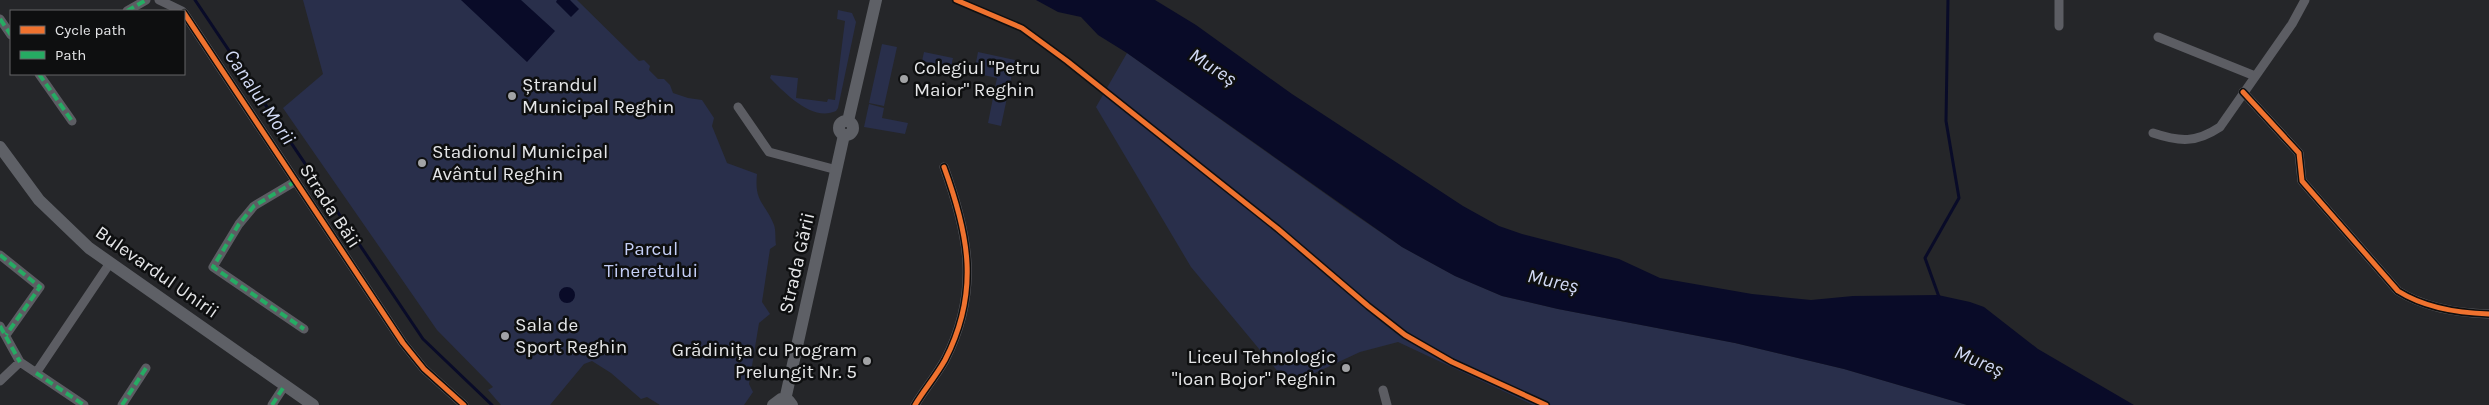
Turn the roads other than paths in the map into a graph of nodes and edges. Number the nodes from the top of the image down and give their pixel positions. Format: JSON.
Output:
{"nodes":[{"id":1,"x":146,"y":0,"type":"edge"},
{"id":2,"x":159,"y":0,"type":"edge"},
{"id":3,"x":876,"y":0,"type":"edge"},
{"id":4,"x":2059,"y":0,"type":"edge"},
{"id":5,"x":2305,"y":0,"type":"edge"},
{"id":6,"x":129,"y":10,"type":"edge"},
{"id":7,"x":179,"y":10,"type":"edge"},
{"id":8,"x":185,"y":15,"type":"edge"},
{"id":9,"x":0,"y":19,"type":"edge"},
{"id":10,"x":2059,"y":26,"type":"dead end"},
{"id":11,"x":10,"y":34,"type":"edge"},
{"id":12,"x":2158,"y":38,"type":"dead end"},
{"id":13,"x":40,"y":75,"type":"edge"},
{"id":14,"x":2255,"y":76,"type":"junction"},
{"id":15,"x":2243,"y":92,"type":"junction"},
{"id":16,"x":738,"y":107,"type":"dead end"},
{"id":17,"x":72,"y":121,"type":"dead end"},
{"id":18,"x":2153,"y":133,"type":"dead end"},
{"id":19,"x":0,"y":147,"type":"edge"},
{"id":20,"x":944,"y":167,"type":"dead end"},
{"id":21,"x":837,"y":170,"type":"junction"},
{"id":22,"x":296,"y":181,"type":"junction"},
{"id":23,"x":0,"y":255,"type":"edge"},
{"id":24,"x":110,"y":263,"type":"junction"},
{"id":25,"x":2489,"y":314,"type":"edge"},
{"id":26,"x":0,"y":326,"type":"edge"},
{"id":27,"x":304,"y":329,"type":"dead end"},
{"id":28,"x":6,"y":335,"type":"junction"},
{"id":29,"x":20,"y":362,"type":"junction"},
{"id":30,"x":146,"y":368,"type":"dead end"},
{"id":31,"x":36,"y":373,"type":"junction"},
{"id":32,"x":0,"y":380,"type":"edge"},
{"id":33,"x":285,"y":385,"type":"junction"},
{"id":34,"x":1383,"y":390,"type":"dead end"},
{"id":35,"x":783,"y":403,"type":"edge"},
{"id":36,"x":84,"y":405,"type":"edge"},
{"id":37,"x":122,"y":405,"type":"edge"},
{"id":38,"x":272,"y":405,"type":"edge"},
{"id":39,"x":313,"y":405,"type":"edge"},
{"id":40,"x":464,"y":405,"type":"edge"},
{"id":41,"x":915,"y":405,"type":"edge"},
{"id":42,"x":1387,"y":405,"type":"edge"}],
"edges":[{"from":1,"to":6,"type":"street"},
{"from":2,"to":7,"type":"street","name":"Strada Băii"},
{"from":3,"to":21,"type":"main road","name":"Strada Gării"},
{"from":4,"to":10,"type":"street"},
{"from":5,"to":14,"type":"street"},
{"from":8,"to":22,"type":"street","name":"Strada Băii"},
{"from":9,"to":11,"type":"street"},
{"from":12,"to":14,"type":"street"},
{"from":13,"to":17,"type":"street"},
{"from":14,"to":15,"type":"street"},
{"from":15,"to":18,"type":"street"},
{"from":15,"to":25,"type":"street"},
{"from":16,"to":21,"type":"street"},
{"from":19,"to":24,"type":"main road","name":"Bulevardul Unirii"},
{"from":20,"to":41,"type":"street"},
{"from":21,"to":35,"type":"main road","name":"Strada Gării"},
{"from":22,"to":27,"type":"street"},
{"from":22,"to":40,"type":"street","name":"Strada Băii"},
{"from":23,"to":28,"type":"street"},
{"from":24,"to":31,"type":"street"},
{"from":24,"to":33,"type":"main road","name":"Bulevardul Unirii"},
{"from":26,"to":28,"type":"street"},
{"from":28,"to":29,"type":"street"},
{"from":29,"to":31,"type":"street"},
{"from":29,"to":32,"type":"street"},
{"from":30,"to":37,"type":"street"},
{"from":31,"to":36,"type":"street"},
{"from":33,"to":38,"type":"street"},
{"from":33,"to":39,"type":"main road","name":"Bulevardul Unirii"},
{"from":34,"to":42,"type":"street"}]}
